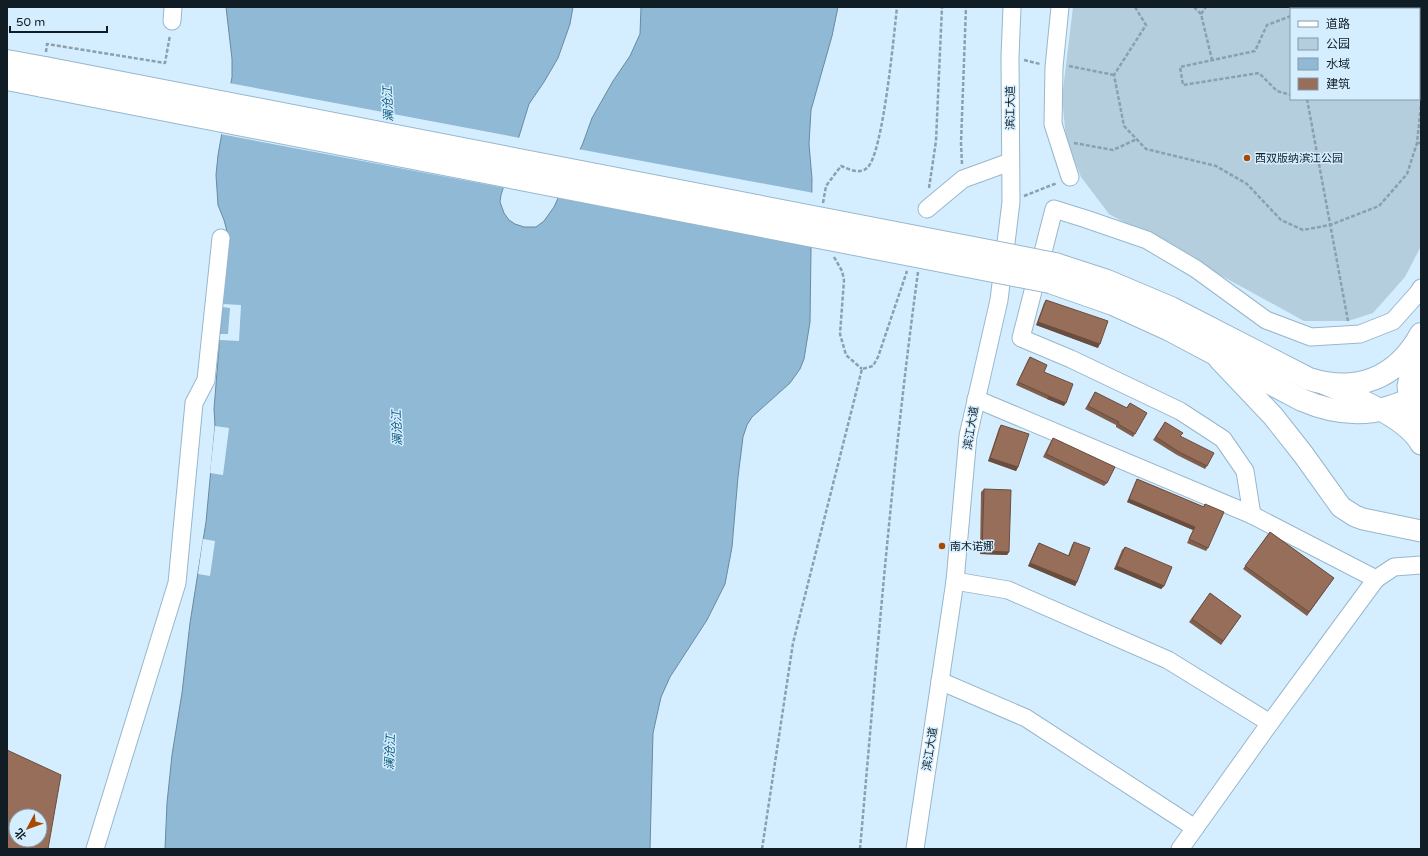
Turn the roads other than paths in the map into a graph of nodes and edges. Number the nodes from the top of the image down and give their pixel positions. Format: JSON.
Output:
{"nodes":[{"id":1,"x":1012,"y":7,"type":"edge"},
{"id":2,"x":1060,"y":7,"type":"edge"},
{"id":3,"x":7,"y":61,"type":"edge"},
{"id":4,"x":44,"y":74,"type":"junction"},
{"id":5,"x":7,"y":78,"type":"edge"},
{"id":6,"x":1010,"y":162,"type":"junction"},
{"id":7,"x":1070,"y":178,"type":"road end"},
{"id":8,"x":927,"y":208,"type":"road end"},
{"id":9,"x":222,"y":238,"type":"dead end"},
{"id":10,"x":1053,"y":273,"type":"junction"},
{"id":11,"x":1421,"y":288,"type":"edge"},
{"id":12,"x":1420,"y":336,"type":"edge"},
{"id":13,"x":1212,"y":351,"type":"junction"},
{"id":14,"x":1322,"y":383,"type":"junction"},
{"id":15,"x":1415,"y":393,"type":"edge"},
{"id":16,"x":976,"y":400,"type":"junction"},
{"id":17,"x":1382,"y":410,"type":"junction"},
{"id":18,"x":1421,"y":440,"type":"edge"},
{"id":19,"x":1421,"y":444,"type":"edge"},
{"id":20,"x":1252,"y":515,"type":"junction"},
{"id":21,"x":1421,"y":531,"type":"edge"},
{"id":22,"x":1421,"y":565,"type":"edge"},
{"id":23,"x":1376,"y":579,"type":"junction"},
{"id":24,"x":956,"y":581,"type":"junction"},
{"id":25,"x":940,"y":681,"type":"junction"},
{"id":26,"x":1270,"y":723,"type":"junction"},
{"id":27,"x":1195,"y":828,"type":"junction"},
{"id":28,"x":95,"y":849,"type":"edge"},
{"id":29,"x":915,"y":849,"type":"edge"},
{"id":30,"x":1180,"y":849,"type":"edge"}],
"edges":[{"from":1,"to":6,"type":"street","name":"滨江大道"},
{"from":2,"to":7,"type":"street"},
{"from":3,"to":4,"type":"highway"},
{"from":4,"to":5,"type":"highway"},
{"from":4,"to":10,"type":"highway","bridge":true},
{"from":6,"to":8,"type":"street"},
{"from":6,"to":16,"type":"street","name":"滨江大道"},
{"from":9,"to":28,"type":"street"},
{"from":10,"to":13,"type":"highway"},
{"from":10,"to":14,"type":"highway"},
{"from":11,"to":20,"type":"street"},
{"from":12,"to":14,"type":"highway"},
{"from":12,"to":15,"type":"main road"},
{"from":13,"to":17,"type":"highway"},
{"from":13,"to":21,"type":"main road"},
{"from":14,"to":17,"type":"main road"},
{"from":15,"to":17,"type":"highway"},
{"from":15,"to":18,"type":"main road"},
{"from":16,"to":20,"type":"street"},
{"from":16,"to":24,"type":"street","name":"滨江大道"},
{"from":17,"to":19,"type":"main road"},
{"from":20,"to":23,"type":"street"},
{"from":22,"to":23,"type":"street"},
{"from":23,"to":26,"type":"street"},
{"from":24,"to":25,"type":"street","name":"滨江大道"},
{"from":24,"to":26,"type":"street"},
{"from":25,"to":27,"type":"street"},
{"from":25,"to":29,"type":"street","name":"滨江大道"},
{"from":26,"to":27,"type":"street"},
{"from":27,"to":30,"type":"street"}]}
